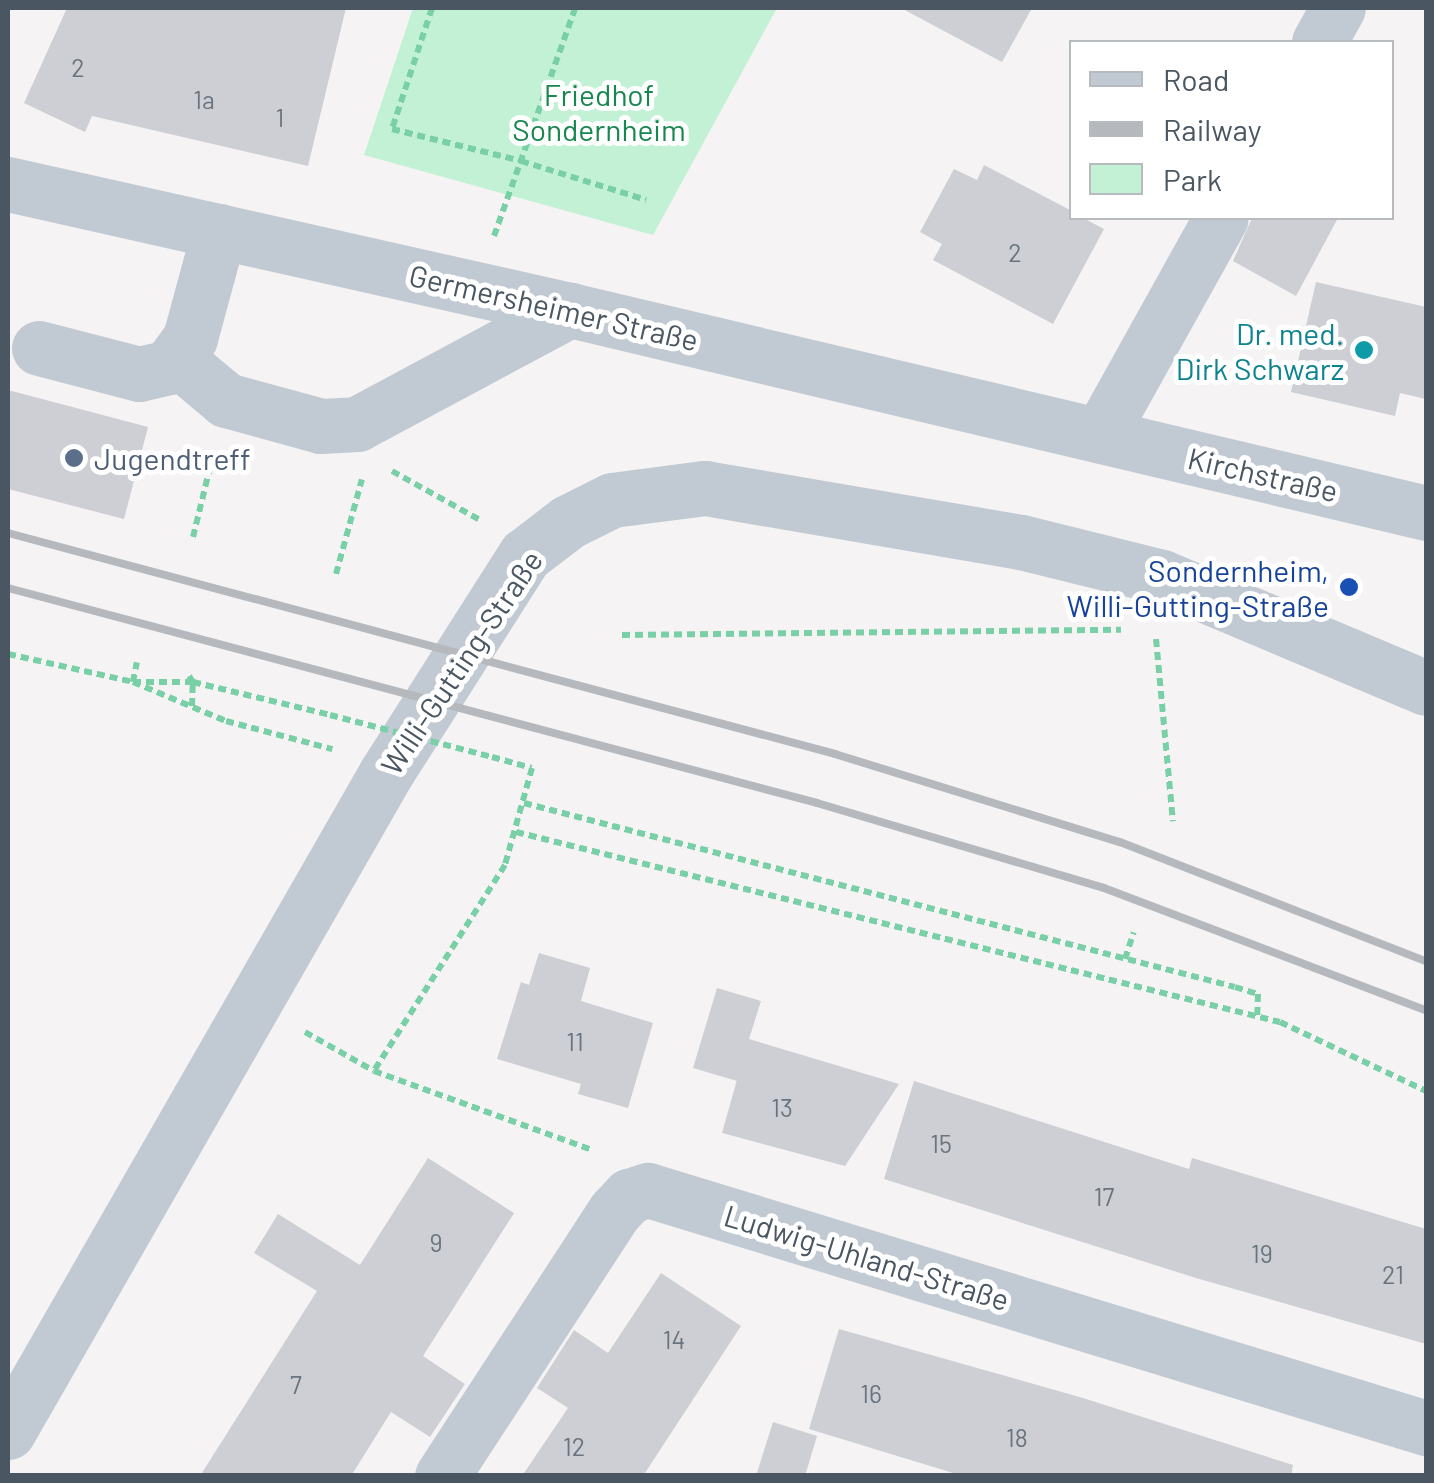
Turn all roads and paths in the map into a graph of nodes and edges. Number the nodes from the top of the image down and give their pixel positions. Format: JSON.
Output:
{"nodes":[{"id":1,"x":432,"y":8,"type":"edge"},
{"id":2,"x":575,"y":8,"type":"edge"},
{"id":3,"x":1338,"y":8,"type":"edge"},
{"id":4,"x":1320,"y":40,"type":"edge"},
{"id":5,"x":522,"y":161,"type":"junction"},
{"id":6,"x":8,"y":184,"type":"edge"},
{"id":7,"x":646,"y":200,"type":"dead end"},
{"id":8,"x":1220,"y":220,"type":"edge"},
{"id":9,"x":219,"y":232,"type":"junction"},
{"id":10,"x":475,"y":288,"type":"junction"},
{"id":11,"x":570,"y":310,"type":"junction"},
{"id":12,"x":39,"y":348,"type":"dead end"},
{"id":13,"x":177,"y":359,"type":"junction"},
{"id":14,"x":226,"y":400,"type":"junction"},
{"id":15,"x":1100,"y":435,"type":"junction"},
{"id":16,"x":366,"y":462,"type":"dead end"},
{"id":17,"x":389,"y":470,"type":"dead end"},
{"id":18,"x":1426,"y":513,"type":"edge"},
{"id":19,"x":492,"y":526,"type":"dead end"},
{"id":20,"x":193,"y":537,"type":"dead end"},
{"id":21,"x":336,"y":574,"type":"dead end"},
{"id":22,"x":1137,"y":630,"type":"dead end"},
{"id":23,"x":1155,"y":630,"type":"dead end"},
{"id":24,"x":622,"y":636,"type":"dead end"},
{"id":25,"x":8,"y":654,"type":"edge"},
{"id":26,"x":138,"y":662,"type":"dead end"},
{"id":27,"x":191,"y":679,"type":"junction"},
{"id":28,"x":134,"y":682,"type":"junction"},
{"id":29,"x":1426,"y":688,"type":"edge"},
{"id":30,"x":192,"y":706,"type":"junction"},
{"id":31,"x":348,"y":754,"type":"dead end"},
{"id":32,"x":524,"y":802,"type":"junction"},
{"id":33,"x":1173,"y":822,"type":"dead end"},
{"id":34,"x":516,"y":832,"type":"junction"},
{"id":35,"x":1134,"y":932,"type":"dead end"},
{"id":36,"x":1125,"y":958,"type":"junction"},
{"id":37,"x":1258,"y":1017,"type":"junction"},
{"id":38,"x":304,"y":1031,"type":"dead end"},
{"id":39,"x":374,"y":1072,"type":"junction"},
{"id":40,"x":1426,"y":1091,"type":"edge"},
{"id":41,"x":648,"y":1190,"type":"junction"},
{"id":42,"x":1426,"y":1428,"type":"edge"},
{"id":43,"x":8,"y":1432,"type":"edge"},
{"id":44,"x":442,"y":1476,"type":"edge"}],
"edges":[{"from":1,"to":5,"type":"path"},
{"from":2,"to":5,"type":"path"},
{"from":3,"to":4,"type":"street"},
{"from":5,"to":7,"type":"path"},
{"from":5,"to":10,"type":"path"},
{"from":6,"to":9,"type":"street","name":"Germersheimer Straße"},
{"from":8,"to":15,"type":"street"},
{"from":9,"to":10,"type":"street","name":"Germersheimer Straße"},
{"from":9,"to":13,"type":"street"},
{"from":10,"to":11,"type":"street","name":"Germersheimer Straße"},
{"from":11,"to":14,"type":"street"},
{"from":11,"to":15,"type":"street","name":"Germersheimer Straße"},
{"from":12,"to":13,"type":"street"},
{"from":13,"to":14,"type":"street"},
{"from":14,"to":20,"type":"path"},
{"from":15,"to":18,"type":"street","name":"Kirchstraße"},
{"from":16,"to":21,"type":"path"},
{"from":17,"to":19,"type":"path"},
{"from":22,"to":24,"type":"path"},
{"from":23,"to":33,"type":"path"},
{"from":25,"to":28,"type":"path"},
{"from":26,"to":28,"type":"path"},
{"from":27,"to":28,"type":"path"},
{"from":27,"to":30,"type":"path"},
{"from":27,"to":32,"type":"path","bridge":true},
{"from":28,"to":30,"type":"path"},
{"from":29,"to":43,"type":"street","name":"Willi-Gutting-Straße"},
{"from":30,"to":31,"type":"path"},
{"from":32,"to":34,"type":"path"},
{"from":32,"to":36,"type":"path"},
{"from":34,"to":37,"type":"path"},
{"from":34,"to":39,"type":"path"},
{"from":35,"to":36,"type":"path"},
{"from":36,"to":37,"type":"path"},
{"from":37,"to":40,"type":"path"},
{"from":38,"to":39,"type":"path"},
{"from":39,"to":41,"type":"path"},
{"from":41,"to":42,"type":"street","name":"Ludwig-Uhland-Straße"},
{"from":41,"to":44,"type":"street"}]}
